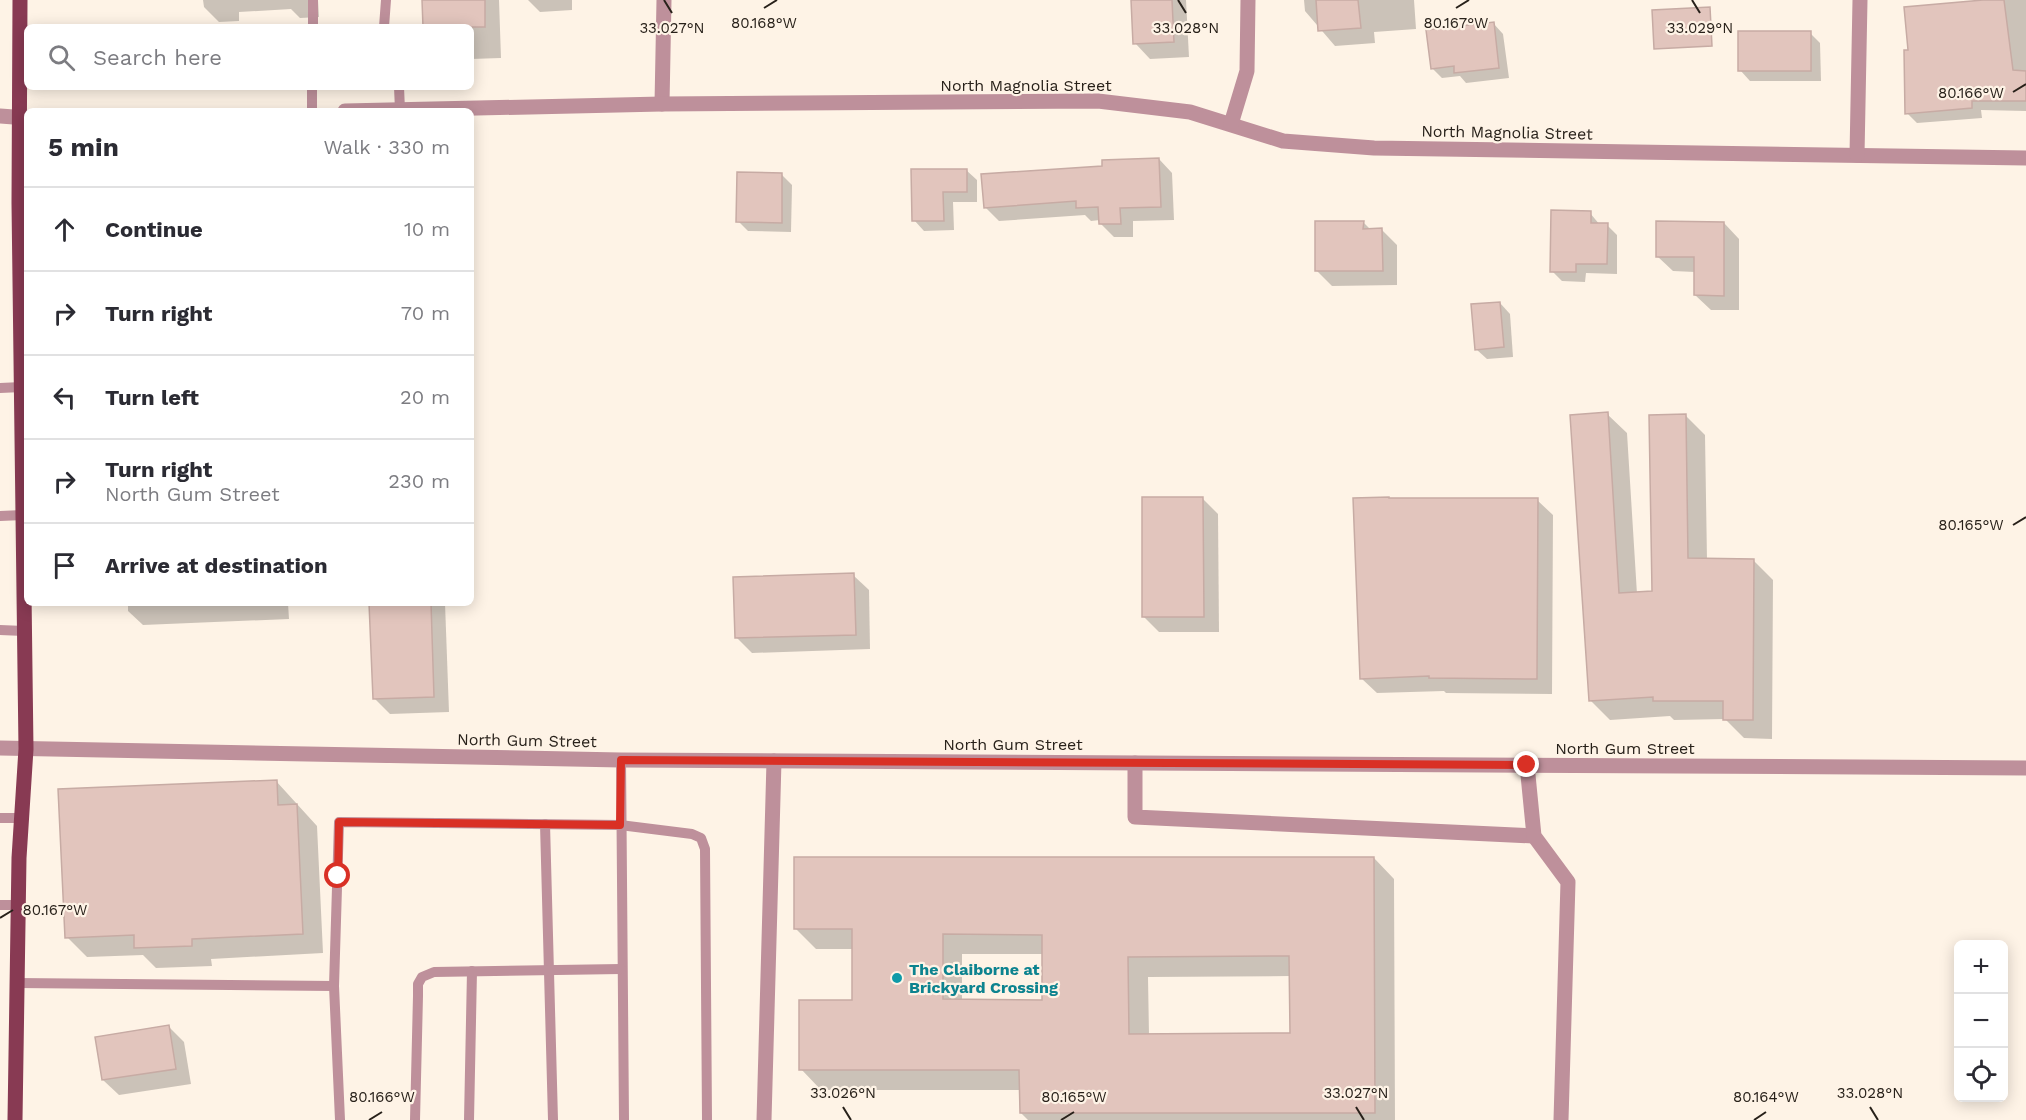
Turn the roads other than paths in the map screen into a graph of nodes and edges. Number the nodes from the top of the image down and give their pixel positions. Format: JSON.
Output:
{"nodes":[{"id":1,"x":20,"y":0,"type":"edge"},
{"id":2,"x":313,"y":0,"type":"edge"},
{"id":3,"x":386,"y":0,"type":"edge"},
{"id":4,"x":664,"y":0,"type":"edge"},
{"id":5,"x":1248,"y":0,"type":"edge"},
{"id":6,"x":1860,"y":0,"type":"edge"},
{"id":7,"x":313,"y":24,"type":"edge"},
{"id":8,"x":384,"y":24,"type":"edge"},
{"id":9,"x":312,"y":90,"type":"edge"},
{"id":10,"x":399,"y":90,"type":"edge"},
{"id":11,"x":662,"y":104,"type":"junction"},
{"id":12,"x":312,"y":108,"type":"edge"},
{"id":13,"x":400,"y":108,"type":"edge"},
{"id":14,"x":474,"y":108,"type":"edge"},
{"id":15,"x":0,"y":116,"type":"edge"},
{"id":16,"x":22,"y":118,"type":"edge"},
{"id":17,"x":1231,"y":124,"type":"junction"},
{"id":18,"x":1857,"y":155,"type":"junction"},
{"id":19,"x":2026,"y":158,"type":"edge"},
{"id":20,"x":24,"y":310,"type":"edge"},
{"id":21,"x":22,"y":387,"type":"junction"},
{"id":22,"x":0,"y":388,"type":"edge"},
{"id":23,"x":23,"y":515,"type":"junction"},
{"id":24,"x":0,"y":516,"type":"edge"},
{"id":25,"x":0,"y":630,"type":"edge"},
{"id":26,"x":24,"y":631,"type":"junction"},
{"id":27,"x":0,"y":748,"type":"edge"},
{"id":28,"x":26,"y":749,"type":"junction"},
{"id":29,"x":621,"y":760,"type":"junction"},
{"id":30,"x":774,"y":761,"type":"junction"},
{"id":31,"x":1135,"y":763,"type":"junction"},
{"id":32,"x":1527,"y":765,"type":"junction"},
{"id":33,"x":2026,"y":768,"type":"edge"},
{"id":34,"x":0,"y":818,"type":"edge"},
{"id":35,"x":22,"y":818,"type":"junction"},
{"id":36,"x":545,"y":824,"type":"junction"},
{"id":37,"x":620,"y":825,"type":"junction"},
{"id":38,"x":1534,"y":836,"type":"junction"},
{"id":39,"x":0,"y":904,"type":"edge"},
{"id":40,"x":18,"y":905,"type":"junction"},
{"id":41,"x":621,"y":969,"type":"junction"},
{"id":42,"x":549,"y":970,"type":"junction"},
{"id":43,"x":472,"y":971,"type":"junction"},
{"id":44,"x":17,"y":983,"type":"junction"},
{"id":45,"x":334,"y":986,"type":"junction"},
{"id":46,"x":15,"y":1120,"type":"edge"},
{"id":47,"x":340,"y":1120,"type":"edge"},
{"id":48,"x":415,"y":1120,"type":"edge"},
{"id":49,"x":470,"y":1120,"type":"edge"},
{"id":50,"x":552,"y":1120,"type":"edge"},
{"id":51,"x":624,"y":1120,"type":"edge"},
{"id":52,"x":707,"y":1120,"type":"edge"},
{"id":53,"x":764,"y":1120,"type":"edge"},
{"id":54,"x":1561,"y":1120,"type":"edge"}],
"edges":[{"from":1,"to":16,"type":"main road"},
{"from":2,"to":7,"type":"lane"},
{"from":3,"to":8,"type":"lane"},
{"from":4,"to":11,"type":"street"},
{"from":5,"to":17,"type":"street"},
{"from":6,"to":18,"type":"street"},
{"from":9,"to":12,"type":"lane"},
{"from":10,"to":13,"type":"lane"},
{"from":11,"to":14,"type":"street","name":"North Magnolia Street"},
{"from":11,"to":17,"type":"street","name":"North Magnolia Street"},
{"from":15,"to":16,"type":"street"},
{"from":16,"to":20,"type":"main road"},
{"from":17,"to":18,"type":"street","name":"North Magnolia Street"},
{"from":18,"to":19,"type":"street","name":"North Magnolia Street"},
{"from":20,"to":21,"type":"main road"},
{"from":21,"to":22,"type":"lane"},
{"from":21,"to":23,"type":"main road"},
{"from":23,"to":24,"type":"lane"},
{"from":23,"to":26,"type":"main road"},
{"from":25,"to":26,"type":"lane"},
{"from":26,"to":28,"type":"main road"},
{"from":27,"to":28,"type":"street","name":"North Gum Street"},
{"from":28,"to":29,"type":"street","name":"North Gum Street"},
{"from":28,"to":35,"type":"main road"},
{"from":29,"to":30,"type":"street","name":"North Gum Street"},
{"from":29,"to":37,"type":"lane"},
{"from":30,"to":31,"type":"street","name":"North Gum Street"},
{"from":30,"to":53,"type":"street"},
{"from":31,"to":32,"type":"street","name":"North Gum Street"},
{"from":31,"to":38,"type":"street"},
{"from":32,"to":33,"type":"street","name":"North Gum Street"},
{"from":32,"to":38,"type":"street"},
{"from":34,"to":35,"type":"lane"},
{"from":35,"to":40,"type":"main road"},
{"from":36,"to":37,"type":"lane"},
{"from":36,"to":42,"type":"lane"},
{"from":36,"to":45,"type":"lane"},
{"from":37,"to":41,"type":"lane"},
{"from":37,"to":52,"type":"lane"},
{"from":38,"to":54,"type":"street"},
{"from":39,"to":40,"type":"lane"},
{"from":40,"to":44,"type":"main road"},
{"from":41,"to":42,"type":"lane"},
{"from":41,"to":51,"type":"lane"},
{"from":42,"to":43,"type":"lane"},
{"from":42,"to":50,"type":"lane"},
{"from":43,"to":48,"type":"lane"},
{"from":43,"to":49,"type":"lane"},
{"from":44,"to":45,"type":"lane"},
{"from":44,"to":46,"type":"main road"},
{"from":45,"to":47,"type":"lane"}]}
